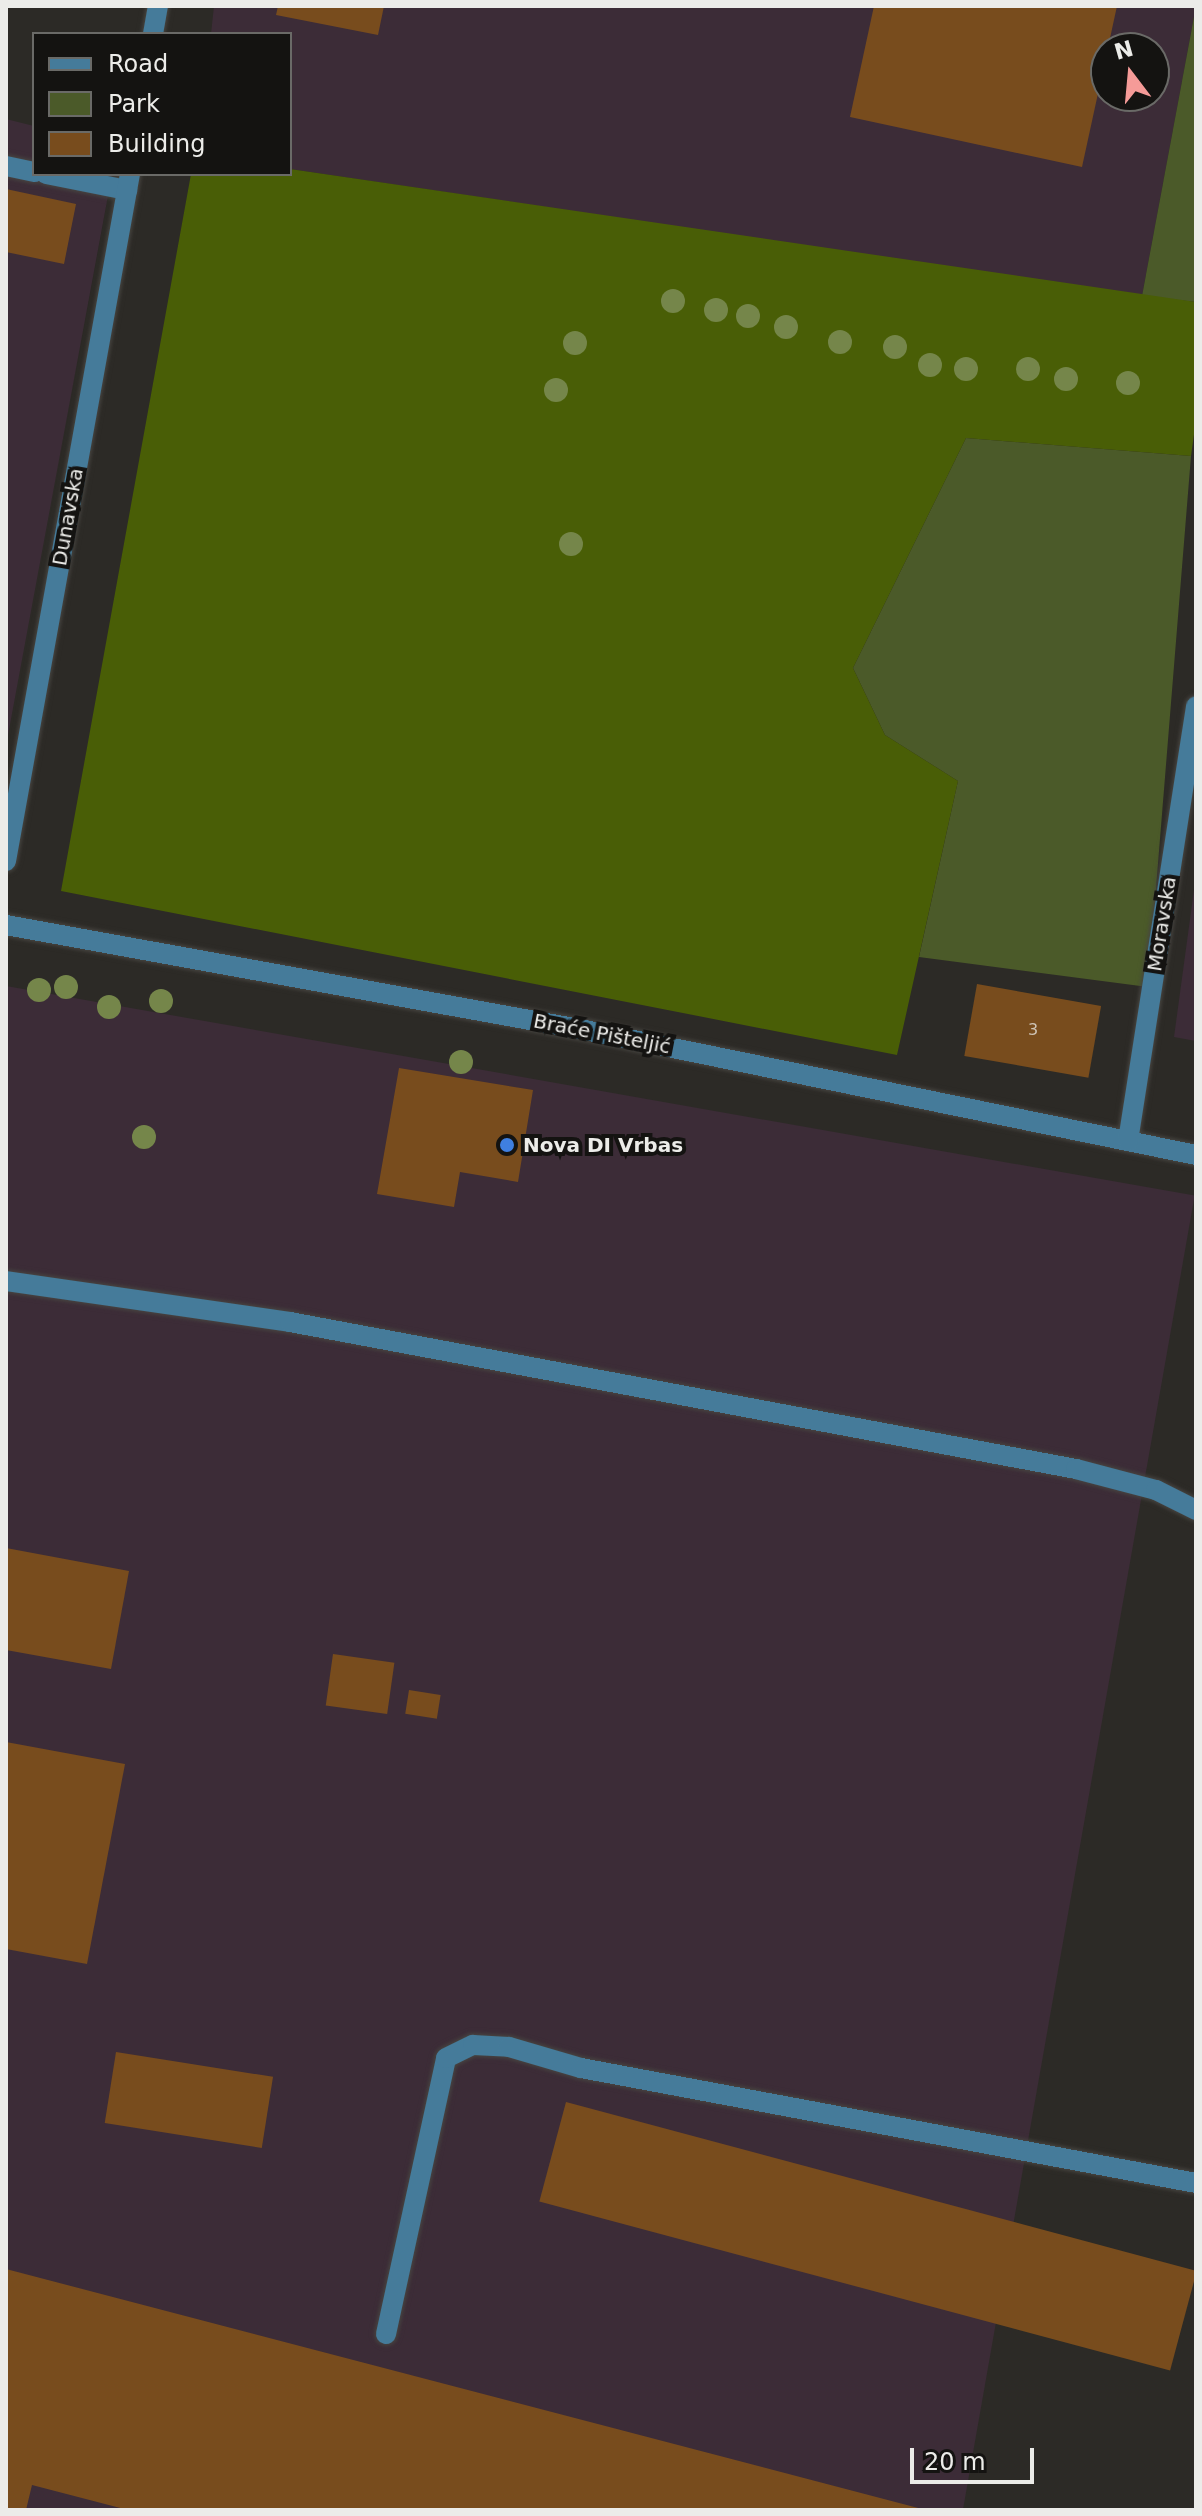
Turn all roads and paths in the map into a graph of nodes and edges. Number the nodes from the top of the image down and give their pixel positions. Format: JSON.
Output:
{"nodes":[{"id":1,"x":158,"y":6,"type":"edge"},
{"id":2,"x":153,"y":32,"type":"edge"},
{"id":3,"x":6,"y":166,"type":"edge"},
{"id":4,"x":32,"y":172,"type":"edge"},
{"id":5,"x":66,"y":176,"type":"edge"},
{"id":6,"x":128,"y":182,"type":"edge"},
{"id":7,"x":1196,"y":706,"type":"edge"},
{"id":8,"x":6,"y":861,"type":"edge"},
{"id":9,"x":6,"y":925,"type":"edge"},
{"id":10,"x":1128,"y":1141,"type":"junction"},
{"id":11,"x":1196,"y":1155,"type":"edge"},
{"id":12,"x":6,"y":1281,"type":"edge"},
{"id":13,"x":1196,"y":1510,"type":"edge"},
{"id":14,"x":1196,"y":2183,"type":"edge"},
{"id":15,"x":386,"y":2334,"type":"dead end"}],
"edges":[{"from":1,"to":2,"type":"street"},
{"from":3,"to":4,"type":"street"},
{"from":5,"to":6,"type":"street"},
{"from":6,"to":8,"type":"street","name":"Dunavska"},
{"from":7,"to":10,"type":"street","name":"Moravska"},
{"from":9,"to":10,"type":"street","name":"Braće Pišteljić"},
{"from":10,"to":11,"type":"street","name":"Braće Pišteljić"},
{"from":12,"to":13,"type":"street"},
{"from":14,"to":15,"type":"street"}]}
